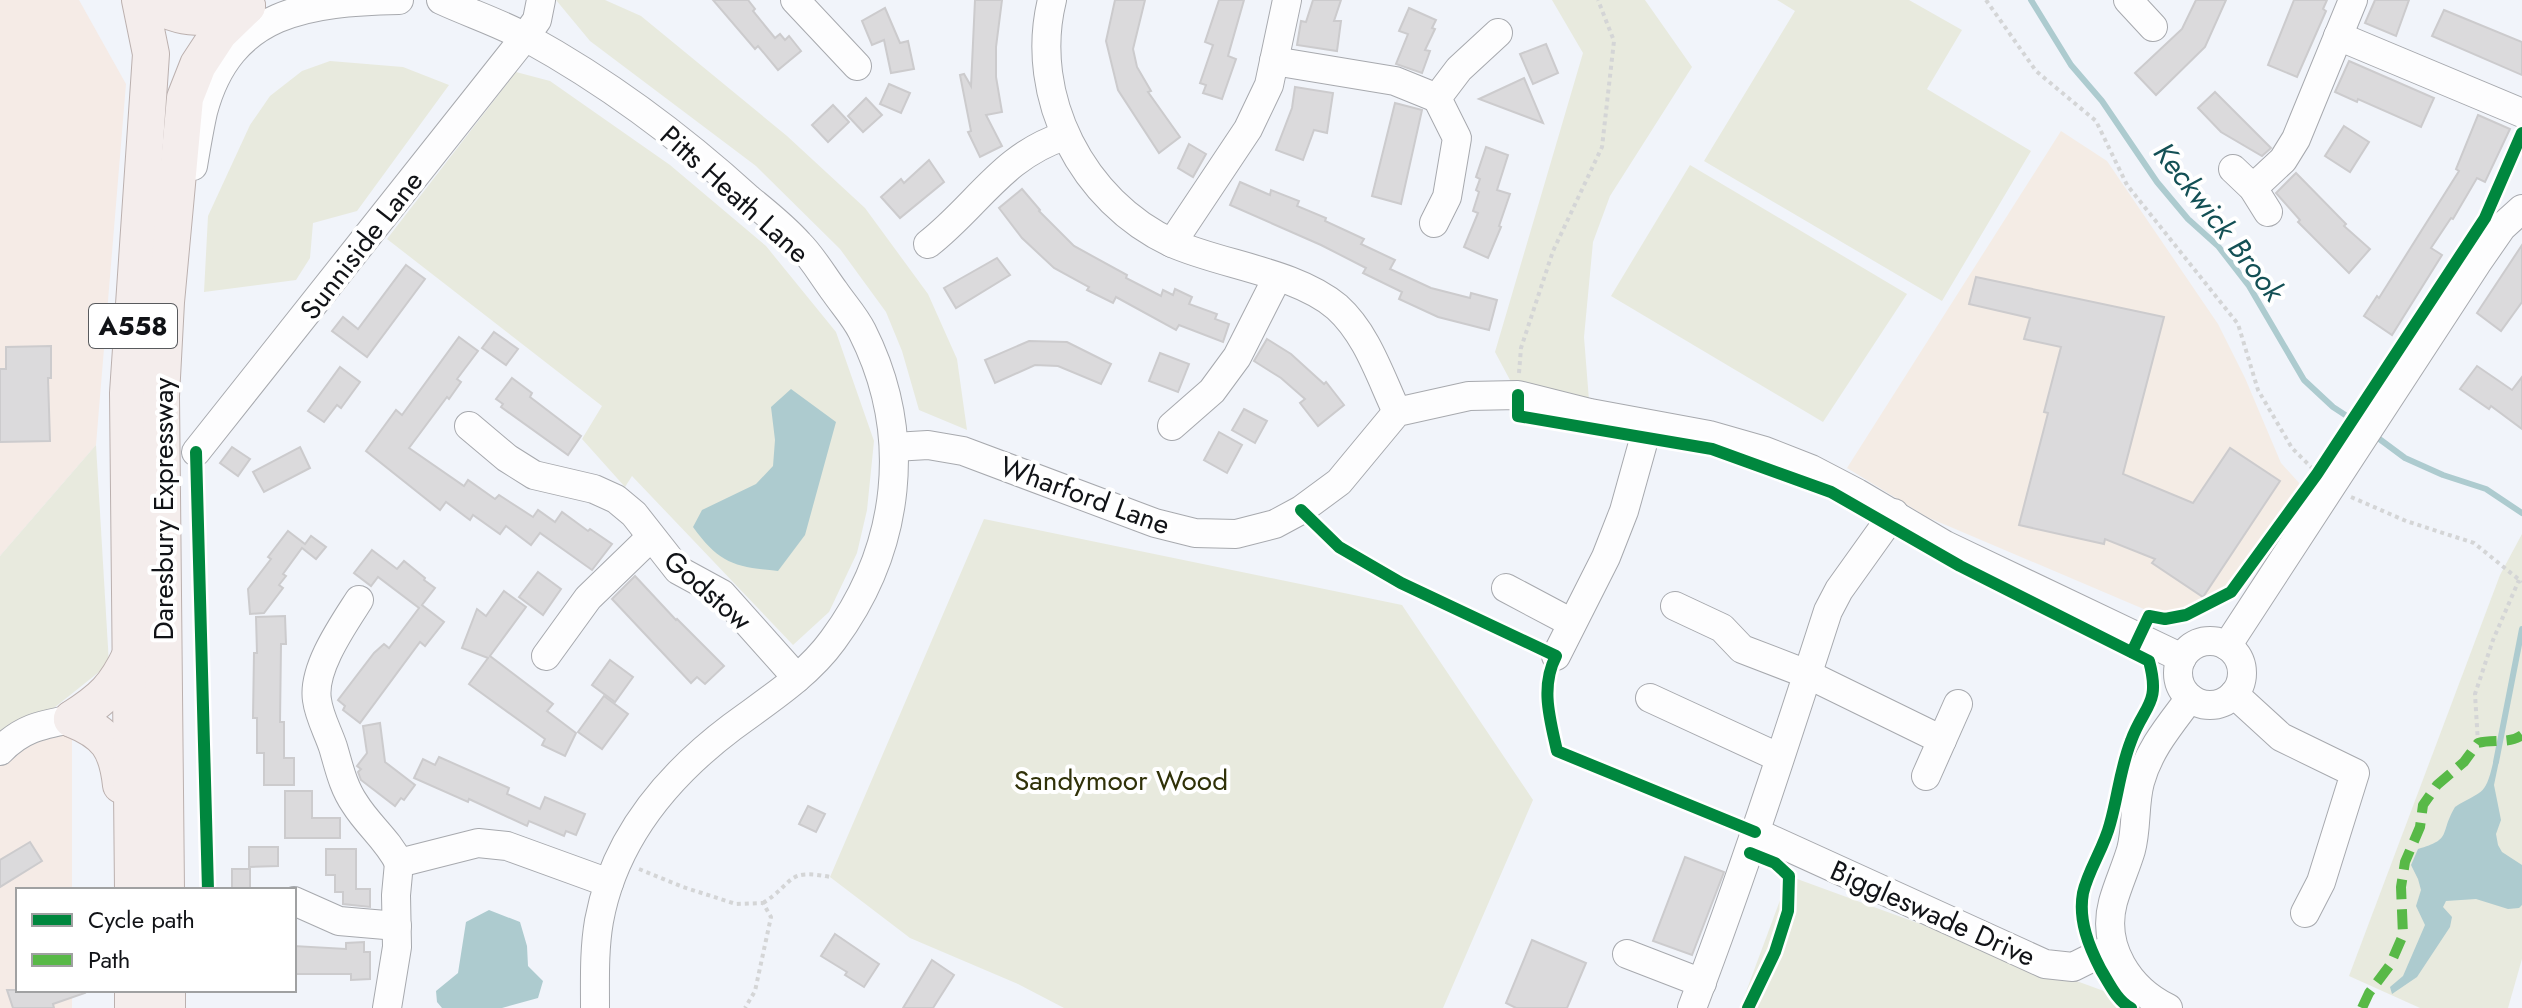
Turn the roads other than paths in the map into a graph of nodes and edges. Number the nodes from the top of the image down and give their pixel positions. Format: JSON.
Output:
{"nodes":[{"id":1,"x":140,"y":0,"type":"edge"},
{"id":2,"x":146,"y":0,"type":"edge"},
{"id":3,"x":399,"y":0,"type":"edge"},
{"id":4,"x":441,"y":0,"type":"edge"},
{"id":5,"x":541,"y":0,"type":"edge"},
{"id":6,"x":795,"y":0,"type":"edge"},
{"id":7,"x":1052,"y":0,"type":"edge"},
{"id":8,"x":1287,"y":0,"type":"edge"},
{"id":9,"x":2128,"y":0,"type":"edge"},
{"id":10,"x":2353,"y":0,"type":"edge"},
{"id":11,"x":251,"y":3,"type":"edge"},
{"id":12,"x":2153,"y":27,"type":"dead end"},
{"id":13,"x":1498,"y":33,"type":"dead end"},
{"id":14,"x":2338,"y":36,"type":"junction"},
{"id":15,"x":525,"y":37,"type":"junction"},
{"id":16,"x":1274,"y":61,"type":"junction"},
{"id":17,"x":857,"y":66,"type":"dead end"},
{"id":18,"x":1437,"y":98,"type":"junction"},
{"id":19,"x":2522,"y":113,"type":"edge"},
{"id":20,"x":1065,"y":136,"type":"junction"},
{"id":21,"x":2522,"y":209,"type":"edge"},
{"id":22,"x":2268,"y":212,"type":"dead end"},
{"id":23,"x":1434,"y":223,"type":"dead end"},
{"id":24,"x":1172,"y":243,"type":"junction"},
{"id":25,"x":928,"y":244,"type":"dead end"},
{"id":26,"x":1277,"y":278,"type":"junction"},
{"id":27,"x":166,"y":302,"type":"junction"},
{"id":28,"x":1397,"y":412,"type":"junction"},
{"id":29,"x":1648,"y":425,"type":"junction"},
{"id":30,"x":469,"y":426,"type":"dead end"},
{"id":31,"x":1172,"y":426,"type":"dead end"},
{"id":32,"x":894,"y":447,"type":"junction"},
{"id":33,"x":196,"y":452,"type":"dead end"},
{"id":34,"x":1894,"y":513,"type":"junction"},
{"id":35,"x":651,"y":537,"type":"junction"},
{"id":36,"x":1506,"y":588,"type":"dead end"},
{"id":37,"x":359,"y":600,"type":"dead end"},
{"id":38,"x":1675,"y":606,"type":"dead end"},
{"id":39,"x":1572,"y":623,"type":"junction"},
{"id":40,"x":2227,"y":646,"type":"junction"},
{"id":41,"x":132,"y":653,"type":"junction"},
{"id":42,"x":546,"y":656,"type":"dead end"},
{"id":43,"x":1556,"y":656,"type":"dead end"},
{"id":44,"x":2182,"y":658,"type":"junction"},
{"id":45,"x":1807,"y":674,"type":"junction"},
{"id":46,"x":797,"y":678,"type":"junction"},
{"id":47,"x":2234,"y":694,"type":"junction"},
{"id":48,"x":1650,"y":698,"type":"dead end"},
{"id":49,"x":2190,"y":698,"type":"junction"},
{"id":50,"x":1958,"y":704,"type":"dead end"},
{"id":51,"x":72,"y":719,"type":"junction"},
{"id":52,"x":4,"y":736,"type":"edge"},
{"id":53,"x":1942,"y":740,"type":"junction"},
{"id":54,"x":1778,"y":757,"type":"junction"},
{"id":55,"x":1926,"y":776,"type":"dead end"},
{"id":56,"x":1755,"y":832,"type":"junction"},
{"id":57,"x":399,"y":863,"type":"junction"},
{"id":58,"x":613,"y":871,"type":"junction"},
{"id":59,"x":132,"y":888,"type":"edge"},
{"id":60,"x":132,"y":888,"type":"edge"},
{"id":61,"x":166,"y":888,"type":"edge"},
{"id":62,"x":296,"y":902,"type":"edge"},
{"id":63,"x":2305,"y":913,"type":"dead end"},
{"id":64,"x":397,"y":926,"type":"junction"},
{"id":65,"x":2113,"y":947,"type":"junction"},
{"id":66,"x":1627,"y":954,"type":"dead end"},
{"id":67,"x":1697,"y":996,"type":"edge"},
{"id":68,"x":387,"y":1008,"type":"edge"},
{"id":69,"x":595,"y":1008,"type":"edge"},
{"id":70,"x":2168,"y":1008,"type":"edge"}],
"edges":[{"from":1,"to":41,"type":"main road","name":"Daresbury Expressway","number":"A558"},
{"from":2,"to":11,"type":"main road","number":"A558"},
{"from":3,"to":27,"type":"street"},
{"from":4,"to":15,"type":"street","name":"Pitts Heath Lane"},
{"from":5,"to":15,"type":"street","name":"Sunniside Lane"},
{"from":6,"to":17,"type":"street"},
{"from":7,"to":20,"type":"street"},
{"from":8,"to":16,"type":"street"},
{"from":9,"to":12,"type":"street"},
{"from":10,"to":14,"type":"street"},
{"from":11,"to":27,"type":"main road","name":"Daresbury Expressway","number":"A558"},
{"from":13,"to":18,"type":"street"},
{"from":14,"to":19,"type":"street"},
{"from":14,"to":22,"type":"street"},
{"from":15,"to":32,"type":"street","name":"Pitts Heath Lane"},
{"from":15,"to":33,"type":"street","name":"Sunniside Lane"},
{"from":16,"to":18,"type":"street"},
{"from":16,"to":24,"type":"street"},
{"from":18,"to":23,"type":"street"},
{"from":20,"to":24,"type":"street"},
{"from":20,"to":25,"type":"street"},
{"from":21,"to":40,"type":"street"},
{"from":24,"to":26,"type":"street"},
{"from":26,"to":28,"type":"street"},
{"from":26,"to":31,"type":"street"},
{"from":27,"to":61,"type":"main road","name":"Daresbury Expressway","number":"A558"},
{"from":28,"to":29,"type":"street"},
{"from":28,"to":32,"type":"street","name":"Wharford Lane"},
{"from":29,"to":34,"type":"street"},
{"from":29,"to":39,"type":"street"},
{"from":30,"to":35,"type":"street","name":"Godstow"},
{"from":32,"to":46,"type":"street","name":"Pitts Heath Lane"},
{"from":34,"to":44,"type":"street"},
{"from":34,"to":45,"type":"street"},
{"from":35,"to":42,"type":"street","name":"Godstow"},
{"from":35,"to":46,"type":"street","name":"Godstow"},
{"from":36,"to":39,"type":"street"},
{"from":37,"to":57,"type":"street"},
{"from":38,"to":45,"type":"street"},
{"from":39,"to":43,"type":"street"},
{"from":40,"to":44,"type":"street"},
{"from":40,"to":47,"type":"street"},
{"from":41,"to":51,"type":"main road"},
{"from":41,"to":59,"type":"main road","name":"Daresbury Expressway","number":"A558"},
{"from":44,"to":49,"type":"street"},
{"from":45,"to":53,"type":"street"},
{"from":45,"to":54,"type":"street"},
{"from":46,"to":58,"type":"street","name":"Pitts Heath Lane"},
{"from":47,"to":49,"type":"street"},
{"from":47,"to":63,"type":"street"},
{"from":48,"to":54,"type":"street"},
{"from":49,"to":65,"type":"street"},
{"from":50,"to":53,"type":"street"},
{"from":51,"to":52,"type":"street"},
{"from":51,"to":60,"type":"main road"},
{"from":53,"to":55,"type":"street"},
{"from":54,"to":56,"type":"street"},
{"from":56,"to":65,"type":"street","name":"Biggleswade Drive"},
{"from":56,"to":67,"type":"street"},
{"from":57,"to":58,"type":"street"},
{"from":57,"to":64,"type":"street"},
{"from":58,"to":69,"type":"street","name":"Pitts Heath Lane"},
{"from":62,"to":64,"type":"street"},
{"from":64,"to":68,"type":"street"},
{"from":65,"to":70,"type":"street"},
{"from":66,"to":67,"type":"street"}]}
